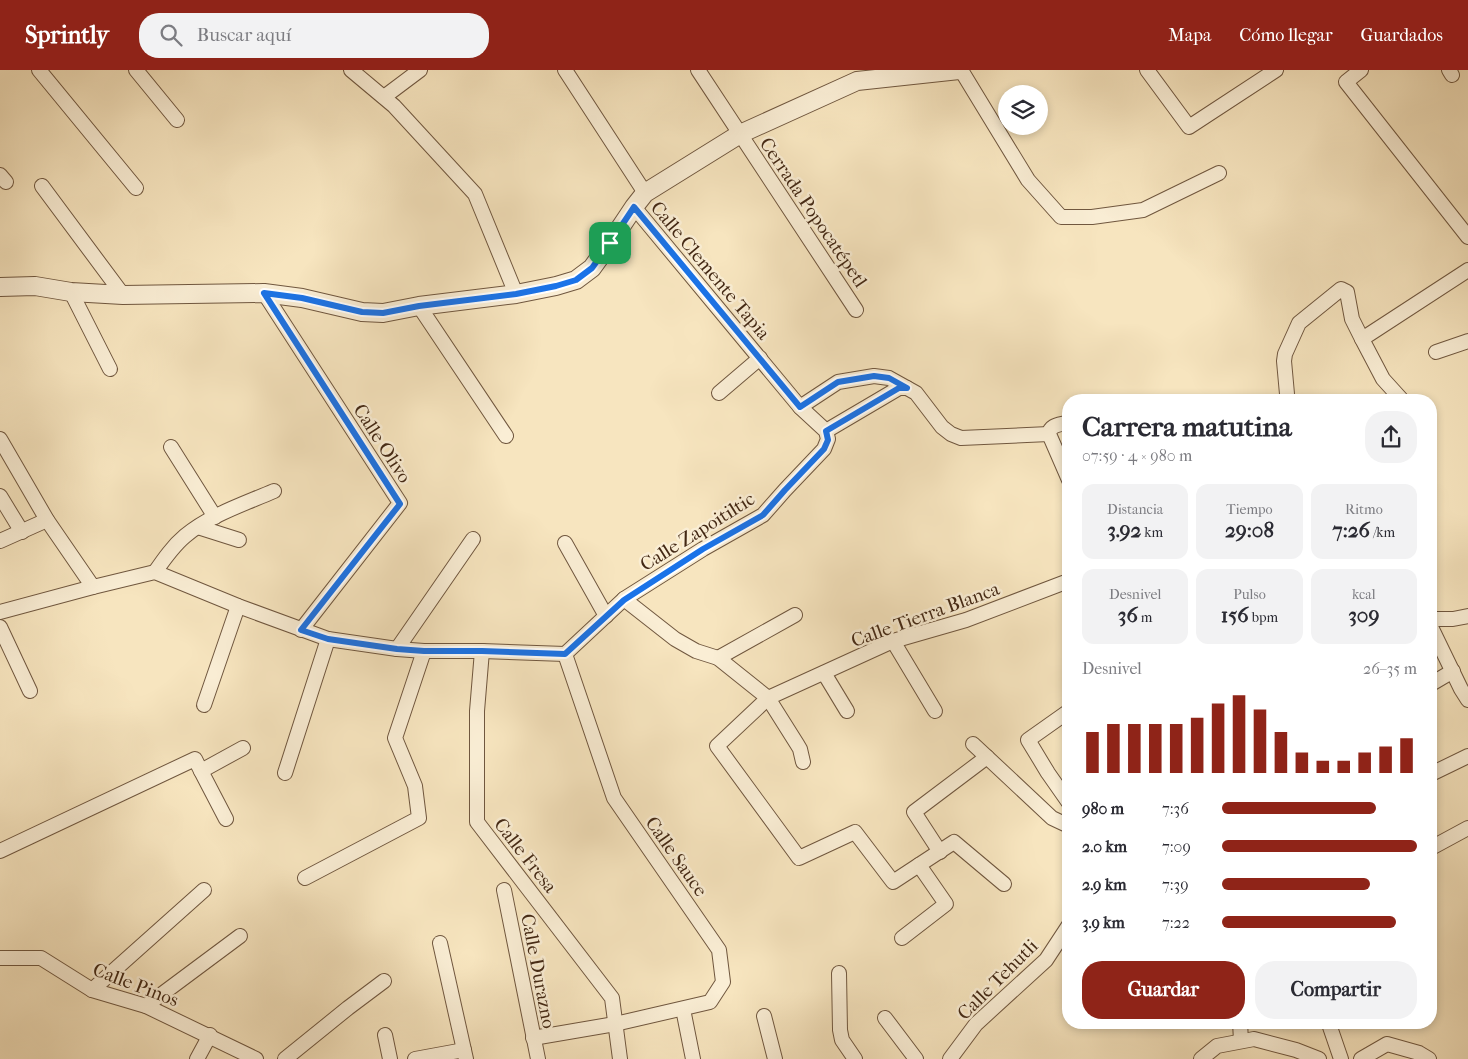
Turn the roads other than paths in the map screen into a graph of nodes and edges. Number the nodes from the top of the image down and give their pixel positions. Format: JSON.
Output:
{"nodes":[{"id":1,"x":39,"y":70,"type":"edge"},
{"id":2,"x":136,"y":70,"type":"edge"},
{"id":3,"x":351,"y":70,"type":"edge"},
{"id":4,"x":420,"y":70,"type":"edge"},
{"id":5,"x":565,"y":70,"type":"edge"},
{"id":6,"x":698,"y":70,"type":"edge"},
{"id":7,"x":960,"y":70,"type":"edge"},
{"id":8,"x":1147,"y":70,"type":"edge"},
{"id":9,"x":1276,"y":70,"type":"edge"},
{"id":10,"x":1361,"y":70,"type":"edge"},
{"id":11,"x":384,"y":98,"type":"junction"},
{"id":12,"x":177,"y":120,"type":"dead end"},
{"id":13,"x":740,"y":134,"type":"junction"},
{"id":14,"x":1219,"y":173,"type":"dead end"},
{"id":15,"x":42,"y":186,"type":"dead end"},
{"id":16,"x":136,"y":188,"type":"dead end"},
{"id":17,"x":640,"y":200,"type":"junction"},
{"id":18,"x":1468,"y":237,"type":"edge"},
{"id":19,"x":1468,"y":270,"type":"edge"},
{"id":20,"x":0,"y":287,"type":"edge"},
{"id":21,"x":71,"y":292,"type":"junction"},
{"id":22,"x":264,"y":293,"type":"junction"},
{"id":23,"x":516,"y":294,"type":"junction"},
{"id":24,"x":124,"y":295,"type":"junction"},
{"id":25,"x":419,"y":306,"type":"junction"},
{"id":26,"x":856,"y":310,"type":"dead end"},
{"id":27,"x":1362,"y":339,"type":"junction"},
{"id":28,"x":1468,"y":341,"type":"edge"},
{"id":29,"x":1436,"y":352,"type":"dead end"},
{"id":30,"x":760,"y":358,"type":"junction"},
{"id":31,"x":110,"y":369,"type":"dead end"},
{"id":32,"x":907,"y":388,"type":"junction"},
{"id":33,"x":719,"y":393,"type":"dead end"},
{"id":34,"x":1287,"y":394,"type":"dead end"},
{"id":35,"x":1396,"y":394,"type":"edge"},
{"id":36,"x":800,"y":407,"type":"junction"},
{"id":37,"x":1062,"y":424,"type":"edge"},
{"id":38,"x":826,"y":431,"type":"junction"},
{"id":39,"x":1049,"y":434,"type":"junction"},
{"id":40,"x":506,"y":436,"type":"dead end"},
{"id":41,"x":0,"y":439,"type":"edge"},
{"id":42,"x":170,"y":446,"type":"dead end"},
{"id":43,"x":1062,"y":464,"type":"edge"},
{"id":44,"x":274,"y":491,"type":"dead end"},
{"id":45,"x":0,"y":496,"type":"edge"},
{"id":46,"x":215,"y":517,"type":"junction"},
{"id":47,"x":47,"y":520,"type":"junction"},
{"id":48,"x":198,"y":527,"type":"junction"},
{"id":49,"x":22,"y":532,"type":"junction"},
{"id":50,"x":473,"y":539,"type":"dead end"},
{"id":51,"x":239,"y":540,"type":"dead end"},
{"id":52,"x":0,"y":541,"type":"edge"},
{"id":53,"x":565,"y":543,"type":"dead end"},
{"id":54,"x":155,"y":572,"type":"junction"},
{"id":55,"x":1062,"y":582,"type":"edge"},
{"id":56,"x":93,"y":587,"type":"junction"},
{"id":57,"x":624,"y":600,"type":"junction"},
{"id":58,"x":238,"y":606,"type":"junction"},
{"id":59,"x":0,"y":612,"type":"edge"},
{"id":60,"x":794,"y":615,"type":"dead end"},
{"id":61,"x":606,"y":616,"type":"junction"},
{"id":62,"x":1468,"y":616,"type":"edge"},
{"id":63,"x":1437,"y":619,"type":"edge"},
{"id":64,"x":0,"y":627,"type":"edge"},
{"id":65,"x":301,"y":630,"type":"junction"},
{"id":66,"x":328,"y":639,"type":"junction"},
{"id":67,"x":1437,"y":639,"type":"edge"},
{"id":68,"x":893,"y":641,"type":"junction"},
{"id":69,"x":397,"y":649,"type":"junction"},
{"id":70,"x":424,"y":651,"type":"junction"},
{"id":71,"x":482,"y":651,"type":"junction"},
{"id":72,"x":565,"y":654,"type":"junction"},
{"id":73,"x":718,"y":658,"type":"junction"},
{"id":74,"x":824,"y":672,"type":"junction"},
{"id":75,"x":1453,"y":672,"type":"junction"},
{"id":76,"x":1437,"y":681,"type":"edge"},
{"id":77,"x":30,"y":691,"type":"dead end"},
{"id":78,"x":768,"y":698,"type":"junction"},
{"id":79,"x":1468,"y":700,"type":"edge"},
{"id":80,"x":204,"y":705,"type":"dead end"},
{"id":81,"x":847,"y":711,"type":"dead end"},
{"id":82,"x":935,"y":712,"type":"dead end"},
{"id":83,"x":1062,"y":716,"type":"edge"},
{"id":84,"x":973,"y":744,"type":"dead end"},
{"id":85,"x":243,"y":748,"type":"dead end"},
{"id":86,"x":1468,"y":756,"type":"edge"},
{"id":87,"x":987,"y":757,"type":"junction"},
{"id":88,"x":803,"y":762,"type":"dead end"},
{"id":89,"x":198,"y":765,"type":"junction"},
{"id":90,"x":1437,"y":771,"type":"edge"},
{"id":91,"x":285,"y":773,"type":"dead end"},
{"id":92,"x":1062,"y":793,"type":"edge"},
{"id":93,"x":226,"y":819,"type":"dead end"},
{"id":94,"x":1062,"y":823,"type":"edge"},
{"id":95,"x":1468,"y":828,"type":"edge"},
{"id":96,"x":1437,"y":845,"type":"edge"},
{"id":97,"x":0,"y":851,"type":"edge"},
{"id":98,"x":940,"y":852,"type":"junction"},
{"id":99,"x":919,"y":865,"type":"junction"},
{"id":100,"x":305,"y":878,"type":"dead end"},
{"id":101,"x":1004,"y":884,"type":"dead end"},
{"id":102,"x":204,"y":890,"type":"dead end"},
{"id":103,"x":504,"y":890,"type":"dead end"},
{"id":104,"x":240,"y":936,"type":"dead end"},
{"id":105,"x":1062,"y":936,"type":"edge"},
{"id":106,"x":902,"y":938,"type":"dead end"},
{"id":107,"x":440,"y":943,"type":"dead end"},
{"id":108,"x":0,"y":958,"type":"edge"},
{"id":109,"x":839,"y":973,"type":"dead end"},
{"id":110,"x":384,"y":981,"type":"dead end"},
{"id":111,"x":92,"y":990,"type":"junction"},
{"id":112,"x":146,"y":1006,"type":"junction"},
{"id":113,"x":683,"y":1009,"type":"junction"},
{"id":114,"x":764,"y":1016,"type":"dead end"},
{"id":115,"x":885,"y":1018,"type":"dead end"},
{"id":116,"x":615,"y":1024,"type":"junction"},
{"id":117,"x":1240,"y":1029,"type":"edge"},
{"id":118,"x":1331,"y":1029,"type":"edge"},
{"id":119,"x":210,"y":1035,"type":"junction"},
{"id":120,"x":385,"y":1035,"type":"dead end"},
{"id":121,"x":533,"y":1038,"type":"junction"},
{"id":122,"x":1241,"y":1041,"type":"junction"},
{"id":123,"x":465,"y":1055,"type":"edge"},
{"id":124,"x":198,"y":1059,"type":"edge"},
{"id":125,"x":256,"y":1059,"type":"edge"},
{"id":126,"x":285,"y":1059,"type":"edge"},
{"id":127,"x":390,"y":1059,"type":"edge"},
{"id":128,"x":415,"y":1059,"type":"edge"},
{"id":129,"x":538,"y":1059,"type":"edge"},
{"id":130,"x":620,"y":1059,"type":"edge"},
{"id":131,"x":693,"y":1059,"type":"edge"},
{"id":132,"x":775,"y":1059,"type":"edge"},
{"id":133,"x":855,"y":1059,"type":"edge"},
{"id":134,"x":916,"y":1059,"type":"edge"},
{"id":135,"x":950,"y":1059,"type":"edge"},
{"id":136,"x":1201,"y":1059,"type":"edge"},
{"id":137,"x":1319,"y":1059,"type":"edge"},
{"id":138,"x":1341,"y":1059,"type":"edge"},
{"id":139,"x":1361,"y":1059,"type":"edge"},
{"id":140,"x":1429,"y":1059,"type":"edge"}],
"edges":[{"from":1,"to":16,"type":"street"},
{"from":2,"to":12,"type":"street"},
{"from":3,"to":11,"type":"street"},
{"from":4,"to":11,"type":"street"},
{"from":5,"to":17,"type":"street","name":"Calle Clemente Tapia"},
{"from":6,"to":13,"type":"street","name":"Cerrada Popocatépetl"},
{"from":7,"to":13,"type":"street"},
{"from":7,"to":14,"type":"street"},
{"from":8,"to":9,"type":"street"},
{"from":10,"to":18,"type":"street"},
{"from":11,"to":23,"type":"street"},
{"from":13,"to":17,"type":"street"},
{"from":13,"to":26,"type":"street","name":"Cerrada Popocatépetl"},
{"from":15,"to":24,"type":"street"},
{"from":17,"to":23,"type":"street"},
{"from":17,"to":30,"type":"street","name":"Calle Clemente Tapia"},
{"from":19,"to":27,"type":"street"},
{"from":20,"to":21,"type":"street"},
{"from":21,"to":24,"type":"street"},
{"from":21,"to":31,"type":"street"},
{"from":22,"to":24,"type":"street"},
{"from":22,"to":25,"type":"street"},
{"from":22,"to":65,"type":"street","name":"Calle Olivo"},
{"from":23,"to":25,"type":"street"},
{"from":25,"to":40,"type":"street"},
{"from":27,"to":34,"type":"street"},
{"from":27,"to":35,"type":"street"},
{"from":28,"to":29,"type":"street"},
{"from":30,"to":33,"type":"street"},
{"from":30,"to":36,"type":"street","name":"Calle Clemente Tapia"},
{"from":32,"to":36,"type":"street"},
{"from":32,"to":38,"type":"street"},
{"from":32,"to":39,"type":"street"},
{"from":36,"to":38,"type":"street"},
{"from":37,"to":39,"type":"street"},
{"from":38,"to":57,"type":"street","name":"Calle Zapoitiltic"},
{"from":39,"to":43,"type":"street"},
{"from":41,"to":47,"type":"street"},
{"from":42,"to":46,"type":"street"},
{"from":44,"to":46,"type":"street"},
{"from":45,"to":49,"type":"street"},
{"from":46,"to":48,"type":"street"},
{"from":47,"to":49,"type":"street"},
{"from":47,"to":56,"type":"street"},
{"from":48,"to":51,"type":"street"},
{"from":48,"to":54,"type":"street"},
{"from":49,"to":52,"type":"street"},
{"from":50,"to":69,"type":"street"},
{"from":53,"to":61,"type":"street"},
{"from":54,"to":56,"type":"street"},
{"from":54,"to":58,"type":"street"},
{"from":55,"to":68,"type":"street","name":"Calle Tierra Blanca"},
{"from":56,"to":59,"type":"street"},
{"from":57,"to":61,"type":"street","name":"Calle Zapoitiltic"},
{"from":57,"to":73,"type":"street"},
{"from":58,"to":65,"type":"street"},
{"from":58,"to":80,"type":"street"},
{"from":60,"to":73,"type":"street"},
{"from":61,"to":72,"type":"street","name":"Calle Zapoitiltic"},
{"from":62,"to":63,"type":"street"},
{"from":64,"to":77,"type":"street"},
{"from":65,"to":66,"type":"street"},
{"from":66,"to":69,"type":"street"},
{"from":66,"to":91,"type":"street"},
{"from":67,"to":75,"type":"street"},
{"from":68,"to":74,"type":"street","name":"Calle Tierra Blanca"},
{"from":68,"to":82,"type":"street"},
{"from":69,"to":70,"type":"street"},
{"from":70,"to":71,"type":"street"},
{"from":70,"to":100,"type":"street"},
{"from":71,"to":72,"type":"street"},
{"from":71,"to":116,"type":"street","name":"Calle Fresa"},
{"from":72,"to":113,"type":"street","name":"Calle Sauce"},
{"from":73,"to":78,"type":"street"},
{"from":74,"to":78,"type":"street","name":"Calle Tierra Blanca"},
{"from":74,"to":81,"type":"street"},
{"from":75,"to":76,"type":"street"},
{"from":75,"to":79,"type":"street"},
{"from":78,"to":88,"type":"street"},
{"from":78,"to":99,"type":"street","name":"Calle Tierra Blanca"},
{"from":83,"to":92,"type":"street"},
{"from":84,"to":87,"type":"street"},
{"from":85,"to":89,"type":"street"},
{"from":86,"to":90,"type":"street"},
{"from":87,"to":94,"type":"street"},
{"from":87,"to":98,"type":"street"},
{"from":89,"to":93,"type":"street"},
{"from":89,"to":97,"type":"street"},
{"from":95,"to":96,"type":"street"},
{"from":98,"to":99,"type":"street"},
{"from":98,"to":101,"type":"street"},
{"from":99,"to":106,"type":"street"},
{"from":102,"to":111,"type":"street"},
{"from":103,"to":121,"type":"street","name":"Calle Durazno"},
{"from":104,"to":112,"type":"street"},
{"from":105,"to":135,"type":"street","name":"Calle Tehutli"},
{"from":107,"to":123,"type":"street"},
{"from":108,"to":111,"type":"street","name":"Calle Pinos"},
{"from":109,"to":133,"type":"street"},
{"from":110,"to":126,"type":"street"},
{"from":111,"to":112,"type":"street","name":"Calle Pinos"},
{"from":112,"to":119,"type":"street","name":"Calle Pinos"},
{"from":113,"to":116,"type":"street","name":"Calle Sauce"},
{"from":113,"to":131,"type":"street"},
{"from":114,"to":132,"type":"street"},
{"from":115,"to":134,"type":"street"},
{"from":116,"to":121,"type":"street","name":"Calle Sauce"},
{"from":116,"to":130,"type":"street","name":"Calle Fresa"},
{"from":117,"to":122,"type":"street"},
{"from":118,"to":138,"type":"street"},
{"from":119,"to":124,"type":"street"},
{"from":119,"to":125,"type":"street","name":"Calle Pinos"},
{"from":120,"to":127,"type":"street"},
{"from":121,"to":129,"type":"street","name":"Calle Durazno"},
{"from":122,"to":136,"type":"street"},
{"from":122,"to":137,"type":"street"},
{"from":123,"to":128,"type":"street"},
{"from":139,"to":140,"type":"street"}]}
